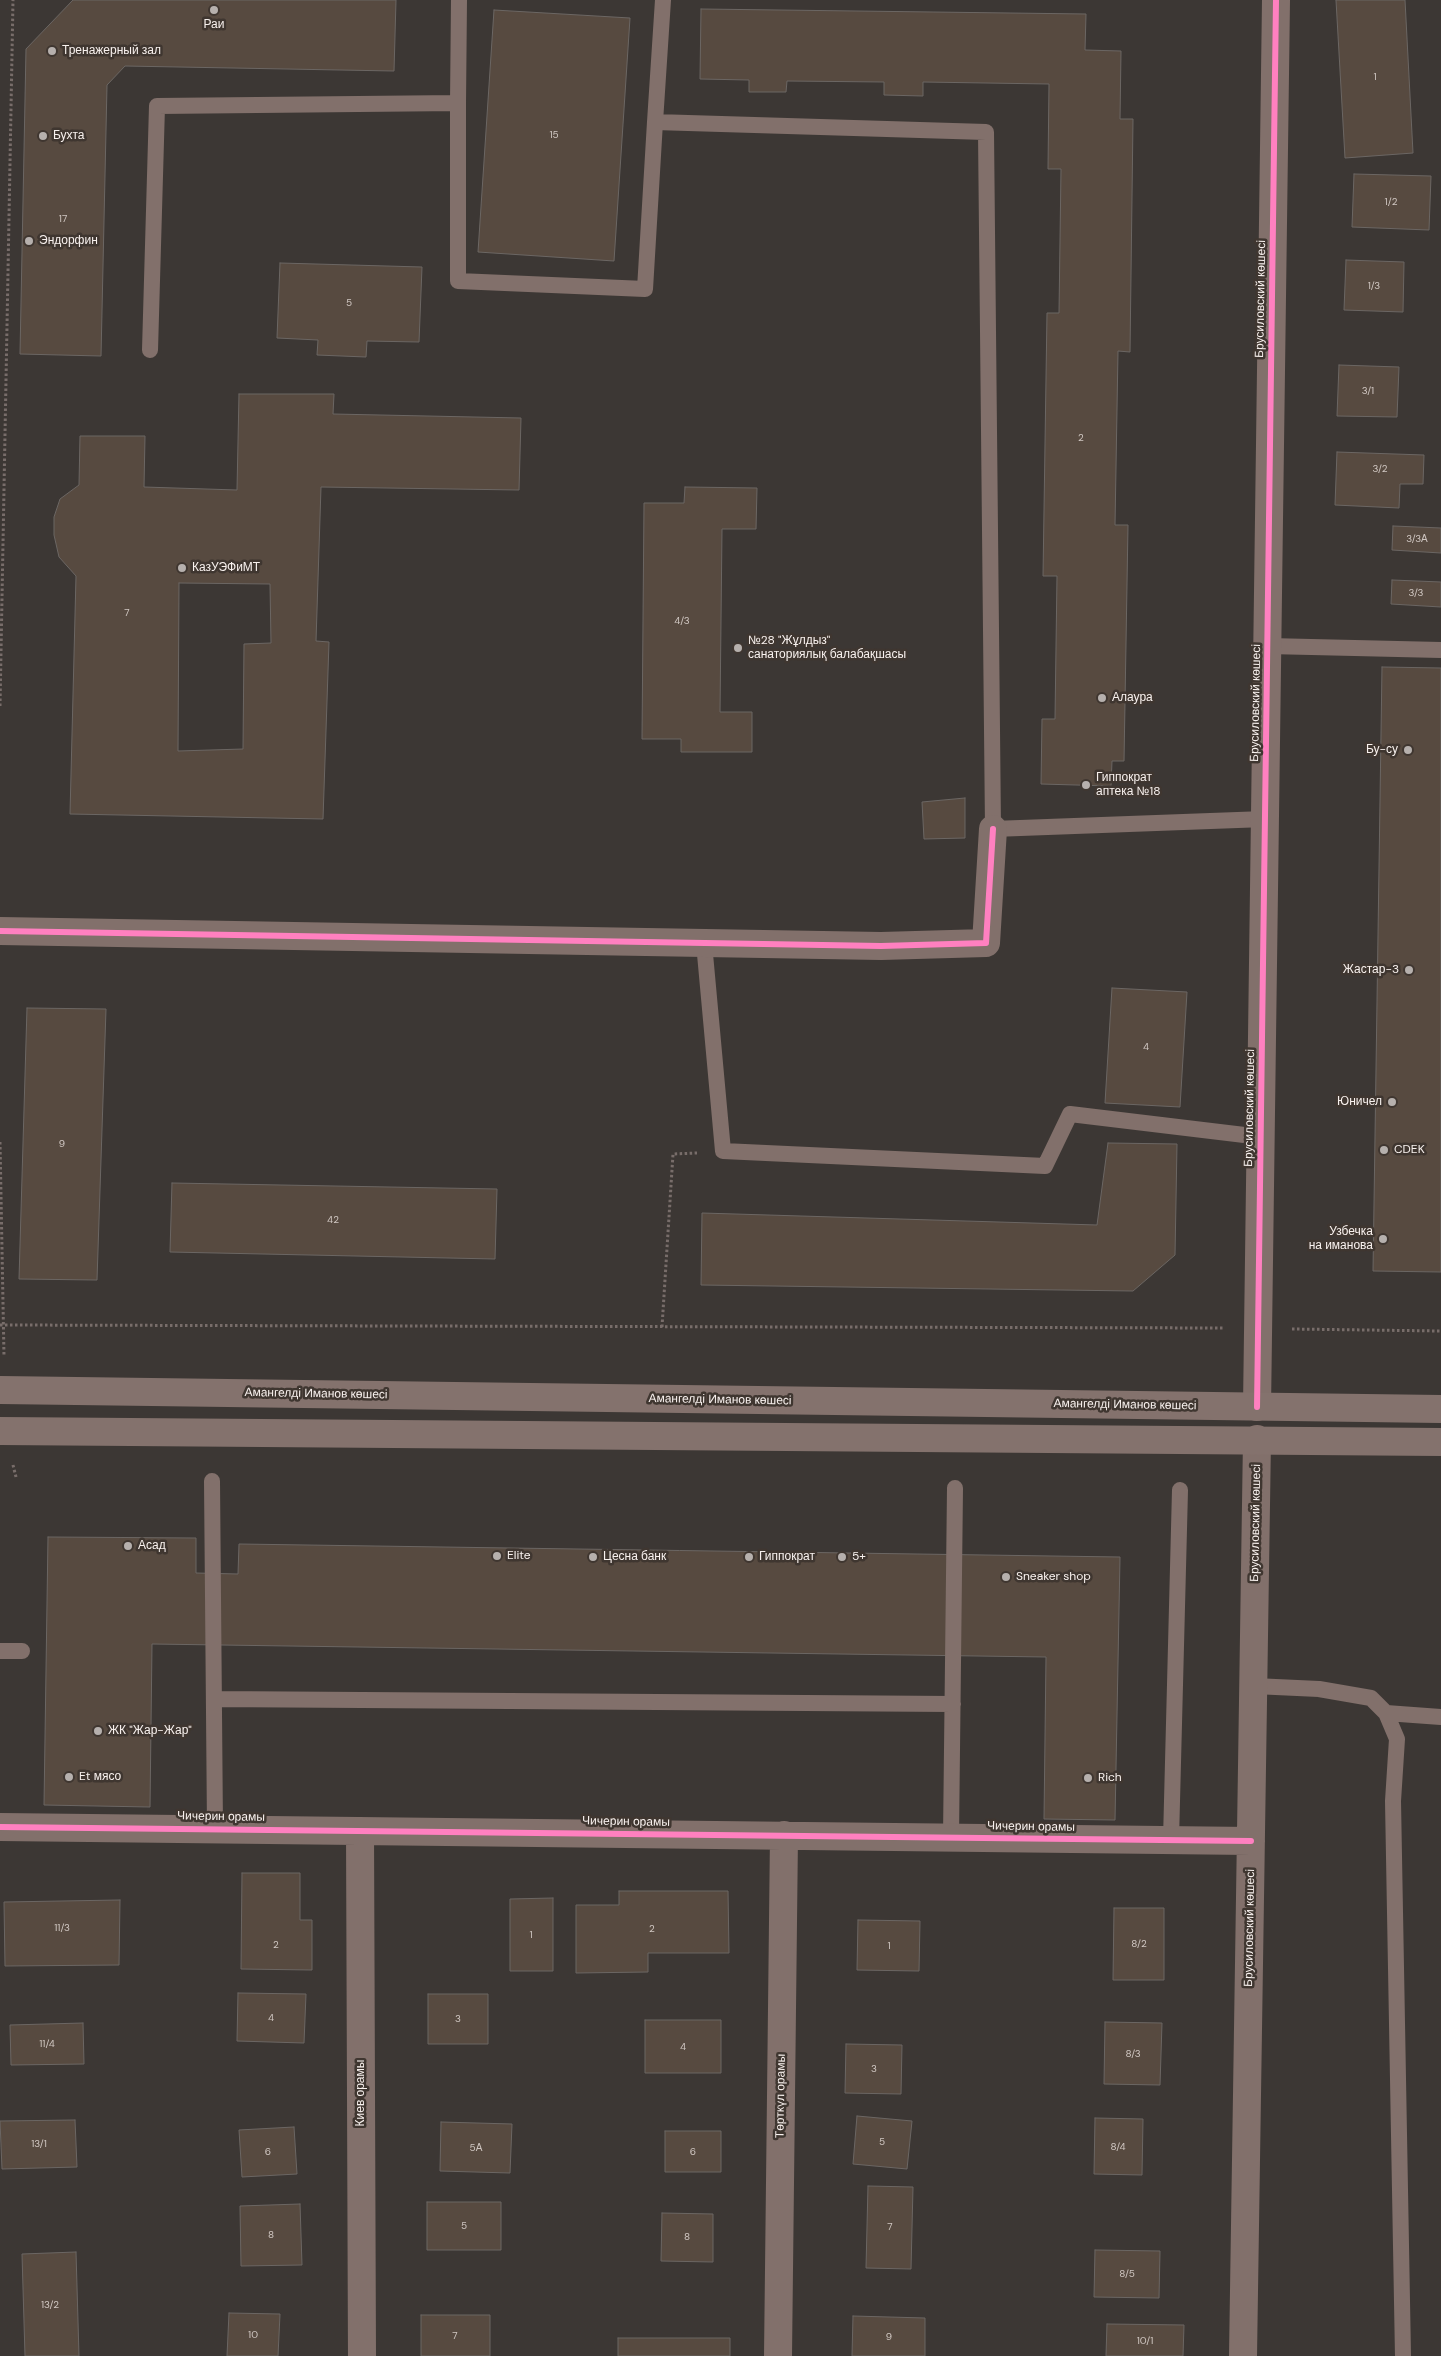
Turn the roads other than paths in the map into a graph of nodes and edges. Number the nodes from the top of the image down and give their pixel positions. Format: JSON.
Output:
{"nodes":[{"id":1,"x":459,"y":0,"type":"edge"},
{"id":2,"x":663,"y":0,"type":"edge"},
{"id":3,"x":1276,"y":0,"type":"edge"},
{"id":4,"x":458,"y":103,"type":"junction"},
{"id":5,"x":655,"y":122,"type":"junction"},
{"id":6,"x":150,"y":350,"type":"dead end"},
{"id":7,"x":1268,"y":646,"type":"junction"},
{"id":8,"x":1441,"y":650,"type":"edge"},
{"id":9,"x":1265,"y":819,"type":"junction"},
{"id":10,"x":993,"y":829,"type":"junction"},
{"id":11,"x":0,"y":931,"type":"edge"},
{"id":12,"x":704,"y":943,"type":"junction"},
{"id":13,"x":1261,"y":1137,"type":"junction"},
{"id":14,"x":2,"y":1390,"type":"edge"},
{"id":15,"x":1257,"y":1407,"type":"junction"},
{"id":16,"x":1441,"y":1409,"type":"edge"},
{"id":17,"x":3,"y":1431,"type":"edge"},
{"id":18,"x":1257,"y":1439,"type":"junction"},
{"id":19,"x":1441,"y":1442,"type":"edge"},
{"id":20,"x":212,"y":1481,"type":"dead end"},
{"id":21,"x":955,"y":1488,"type":"dead end"},
{"id":22,"x":1180,"y":1490,"type":"dead end"},
{"id":23,"x":0,"y":1651,"type":"edge"},
{"id":24,"x":22,"y":1651,"type":"dead end"},
{"id":25,"x":1254,"y":1686,"type":"junction"},
{"id":26,"x":214,"y":1699,"type":"junction"},
{"id":27,"x":953,"y":1704,"type":"junction"},
{"id":28,"x":1386,"y":1713,"type":"junction"},
{"id":29,"x":1441,"y":1717,"type":"edge"},
{"id":30,"x":0,"y":1827,"type":"edge"},
{"id":31,"x":215,"y":1828,"type":"junction"},
{"id":32,"x":360,"y":1831,"type":"junction"},
{"id":33,"x":784,"y":1835,"type":"junction"},
{"id":34,"x":951,"y":1837,"type":"junction"},
{"id":35,"x":1171,"y":1840,"type":"junction"},
{"id":36,"x":1251,"y":1840,"type":"junction"},
{"id":37,"x":362,"y":2356,"type":"edge"},
{"id":38,"x":778,"y":2356,"type":"edge"},
{"id":39,"x":1243,"y":2356,"type":"edge"},
{"id":40,"x":1403,"y":2356,"type":"edge"}],
"edges":[{"from":1,"to":4,"type":"lane"},
{"from":2,"to":5,"type":"lane"},
{"from":3,"to":7,"type":"street","name":"Брусиловский көшесі"},
{"from":4,"to":5,"type":"lane"},
{"from":4,"to":6,"type":"lane"},
{"from":5,"to":10,"type":"lane"},
{"from":7,"to":8,"type":"lane"},
{"from":7,"to":9,"type":"street","name":"Брусиловский көшесі"},
{"from":9,"to":10,"type":"lane"},
{"from":9,"to":13,"type":"street","name":"Брусиловский көшесі"},
{"from":10,"to":12,"type":"street"},
{"from":11,"to":12,"type":"street"},
{"from":12,"to":13,"type":"lane"},
{"from":13,"to":15,"type":"street","name":"Брусиловский көшесі"},
{"from":14,"to":15,"type":"main road","name":"Амангелді Иманов көшесі"},
{"from":15,"to":16,"type":"main road","name":"Амангелді Иманов көшесі"},
{"from":15,"to":18,"type":"main road","name":"Брусиловский көшесі"},
{"from":17,"to":18,"type":"main road"},
{"from":18,"to":19,"type":"main road"},
{"from":18,"to":25,"type":"street","name":"Брусиловский көшесі"},
{"from":20,"to":26,"type":"lane"},
{"from":21,"to":27,"type":"lane"},
{"from":22,"to":35,"type":"lane"},
{"from":23,"to":24,"type":"lane"},
{"from":25,"to":28,"type":"lane"},
{"from":25,"to":36,"type":"street","name":"Брусиловский көшесі"},
{"from":26,"to":27,"type":"lane"},
{"from":26,"to":31,"type":"lane"},
{"from":27,"to":34,"type":"lane"},
{"from":28,"to":29,"type":"lane"},
{"from":28,"to":40,"type":"lane"},
{"from":30,"to":31,"type":"street","name":"Чичерин орамы"},
{"from":31,"to":32,"type":"street","name":"Чичерин орамы"},
{"from":32,"to":33,"type":"street","name":"Чичерин орамы"},
{"from":32,"to":37,"type":"street","name":"Киев орамы"},
{"from":33,"to":34,"type":"street","name":"Чичерин орамы"},
{"from":33,"to":38,"type":"street","name":"Төрткүл орамы"},
{"from":34,"to":35,"type":"street","name":"Чичерин орамы"},
{"from":35,"to":36,"type":"street","name":"Чичерин орамы"},
{"from":36,"to":39,"type":"street","name":"Брусиловский көшесі"}]}
